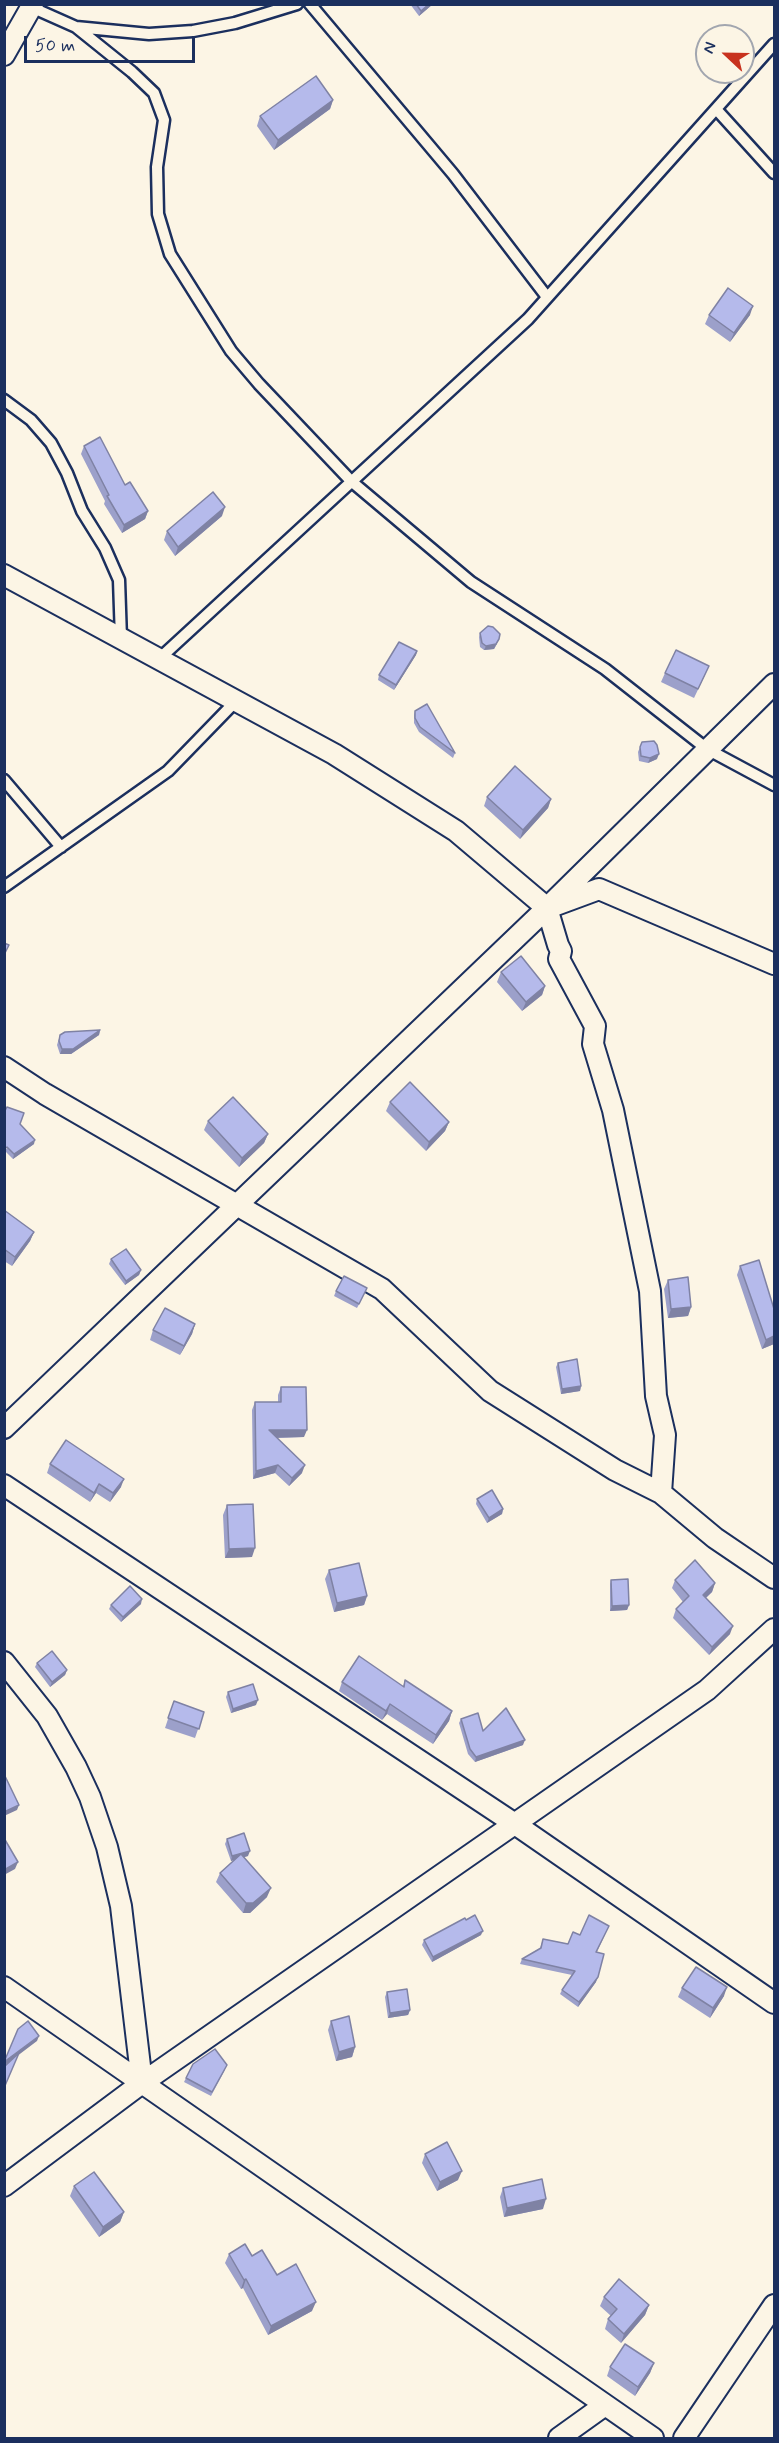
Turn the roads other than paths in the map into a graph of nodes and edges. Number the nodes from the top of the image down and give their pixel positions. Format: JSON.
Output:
{"nodes":[{"id":1,"x":297,"y":4,"type":"edge"},
{"id":2,"x":310,"y":4,"type":"edge"},
{"id":3,"x":32,"y":6,"type":"edge"},
{"id":4,"x":76,"y":27,"type":"junction"},
{"id":5,"x":774,"y":44,"type":"edge"},
{"id":6,"x":4,"y":55,"type":"edge"},
{"id":7,"x":716,"y":109,"type":"junction"},
{"id":8,"x":774,"y":173,"type":"edge"},
{"id":9,"x":547,"y":297,"type":"junction"},
{"id":10,"x":4,"y":400,"type":"edge"},
{"id":11,"x":351,"y":481,"type":"junction"},
{"id":12,"x":4,"y":575,"type":"edge"},
{"id":13,"x":121,"y":639,"type":"junction"},
{"id":14,"x":159,"y":659,"type":"junction"},
{"id":15,"x":774,"y":684,"type":"edge"},
{"id":16,"x":236,"y":701,"type":"junction"},
{"id":17,"x":707,"y":749,"type":"junction"},
{"id":18,"x":4,"y":780,"type":"edge"},
{"id":19,"x":774,"y":785,"type":"edge"},
{"id":20,"x":61,"y":847,"type":"junction"},
{"id":21,"x":4,"y":887,"type":"edge"},
{"id":22,"x":547,"y":908,"type":"junction"},
{"id":23,"x":774,"y":964,"type":"edge"},
{"id":24,"x":4,"y":1067,"type":"edge"},
{"id":25,"x":236,"y":1204,"type":"junction"},
{"id":26,"x":4,"y":1428,"type":"edge"},
{"id":27,"x":4,"y":1485,"type":"edge"},
{"id":28,"x":661,"y":1493,"type":"junction"},
{"id":29,"x":774,"y":1578,"type":"edge"},
{"id":30,"x":774,"y":1629,"type":"edge"},
{"id":31,"x":4,"y":1662,"type":"edge"},
{"id":32,"x":515,"y":1824,"type":"junction"},
{"id":33,"x":4,"y":1987,"type":"edge"},
{"id":34,"x":774,"y":2003,"type":"edge"},
{"id":35,"x":142,"y":2083,"type":"junction"},
{"id":36,"x":4,"y":2187,"type":"edge"},
{"id":37,"x":774,"y":2305,"type":"edge"},
{"id":38,"x":605,"y":2405,"type":"junction"},
{"id":39,"x":559,"y":2439,"type":"edge"},
{"id":40,"x":653,"y":2439,"type":"edge"},
{"id":41,"x":684,"y":2439,"type":"edge"}],
"edges":[{"from":1,"to":4,"type":"lane"},
{"from":2,"to":9,"type":"lane"},
{"from":3,"to":4,"type":"lane"},
{"from":3,"to":6,"type":"street"},
{"from":4,"to":11,"type":"lane"},
{"from":5,"to":7,"type":"lane"},
{"from":7,"to":8,"type":"lane"},
{"from":7,"to":9,"type":"lane"},
{"from":9,"to":11,"type":"lane"},
{"from":10,"to":13,"type":"lane"},
{"from":11,"to":14,"type":"lane"},
{"from":11,"to":17,"type":"lane"},
{"from":12,"to":13,"type":"street"},
{"from":13,"to":14,"type":"street"},
{"from":14,"to":16,"type":"street"},
{"from":15,"to":17,"type":"street"},
{"from":16,"to":20,"type":"lane"},
{"from":16,"to":22,"type":"street"},
{"from":17,"to":19,"type":"lane"},
{"from":17,"to":22,"type":"street"},
{"from":18,"to":20,"type":"lane"},
{"from":20,"to":21,"type":"lane"},
{"from":22,"to":23,"type":"street"},
{"from":22,"to":25,"type":"street"},
{"from":22,"to":28,"type":"street"},
{"from":24,"to":25,"type":"street"},
{"from":25,"to":26,"type":"street"},
{"from":25,"to":28,"type":"street"},
{"from":27,"to":32,"type":"street"},
{"from":28,"to":29,"type":"street"},
{"from":30,"to":32,"type":"street"},
{"from":31,"to":35,"type":"street"},
{"from":32,"to":34,"type":"street"},
{"from":32,"to":35,"type":"street"},
{"from":33,"to":35,"type":"street"},
{"from":35,"to":36,"type":"street"},
{"from":35,"to":38,"type":"street"},
{"from":37,"to":41,"type":"street"},
{"from":38,"to":39,"type":"street"},
{"from":38,"to":40,"type":"street"}]}
